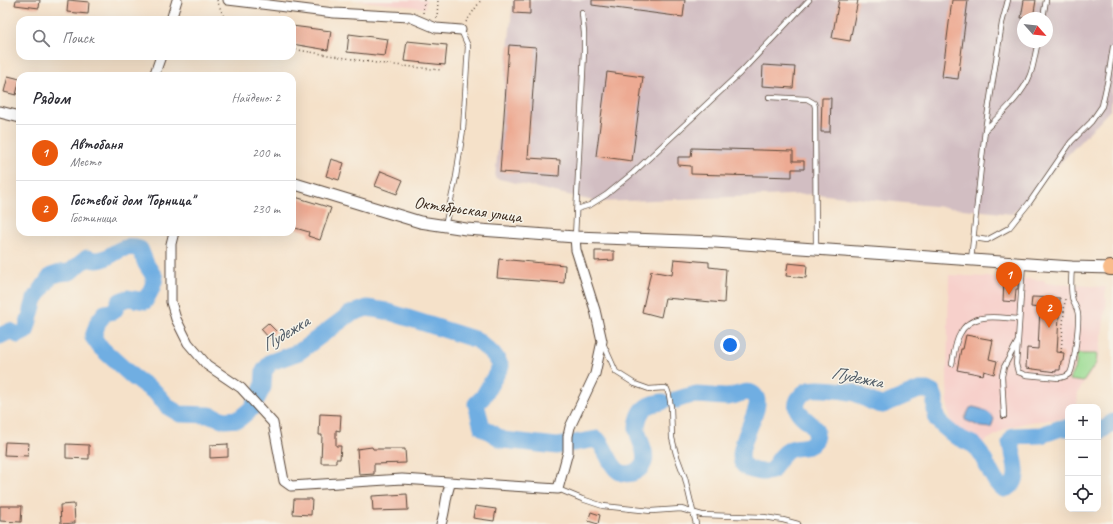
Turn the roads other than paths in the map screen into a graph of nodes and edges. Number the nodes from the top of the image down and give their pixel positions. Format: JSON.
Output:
{"nodes":[{"id":1,"x":178,"y":0,"type":"edge"},
{"id":2,"x":228,"y":0,"type":"edge"},
{"id":3,"x":809,"y":0,"type":"edge"},
{"id":4,"x":1008,"y":0,"type":"edge"},
{"id":5,"x":1046,"y":0,"type":"edge"},
{"id":6,"x":1044,"y":12,"type":"edge"},
{"id":7,"x":582,"y":13,"type":"dead end"},
{"id":8,"x":172,"y":16,"type":"edge"},
{"id":9,"x":461,"y":30,"type":"joint"},
{"id":10,"x":1113,"y":47,"type":"edge"},
{"id":11,"x":1037,"y":48,"type":"edge"},
{"id":12,"x":159,"y":60,"type":"edge"},
{"id":13,"x":155,"y":72,"type":"edge"},
{"id":14,"x":769,"y":98,"type":"dead end"},
{"id":15,"x":0,"y":112,"type":"edge"},
{"id":16,"x":16,"y":116,"type":"edge"},
{"id":17,"x":985,"y":130,"type":"junction"},
{"id":18,"x":296,"y":184,"type":"edge"},
{"id":19,"x":577,"y":209,"type":"junction"},
{"id":20,"x":445,"y":226,"type":"junction"},
{"id":21,"x":173,"y":236,"type":"edge"},
{"id":22,"x":575,"y":237,"type":"junction"},
{"id":23,"x":974,"y":238,"type":"junction"},
{"id":24,"x":816,"y":248,"type":"junction"},
{"id":25,"x":971,"y":260,"type":"junction"},
{"id":26,"x":1023,"y":263,"type":"junction"},
{"id":27,"x":1072,"y":267,"type":"junction"},
{"id":28,"x":1112,"y":268,"type":"edge"},
{"id":29,"x":1019,"y":319,"type":"junction"},
{"id":30,"x":1018,"y":341,"type":"junction"},
{"id":31,"x":602,"y":342,"type":"junction"},
{"id":32,"x":952,"y":364,"type":"dead end"},
{"id":33,"x":1004,"y":416,"type":"dead end"},
{"id":34,"x":451,"y":482,"type":"junction"},
{"id":35,"x":558,"y":489,"type":"junction"},
{"id":36,"x":692,"y":512,"type":"junction"},
{"id":37,"x":441,"y":524,"type":"edge"},
{"id":38,"x":696,"y":524,"type":"edge"},
{"id":39,"x":798,"y":524,"type":"edge"}],
"edges":[{"from":1,"to":8,"type":"street"},
{"from":2,"to":9,"type":"street"},
{"from":3,"to":19,"type":"lane"},
{"from":4,"to":17,"type":"lane"},
{"from":5,"to":6,"type":"lane"},
{"from":7,"to":19,"type":"lane"},
{"from":9,"to":20,"type":"lane"},
{"from":10,"to":23,"type":"lane"},
{"from":11,"to":17,"type":"lane"},
{"from":12,"to":13,"type":"street"},
{"from":14,"to":24,"type":"lane"},
{"from":15,"to":16,"type":"street"},
{"from":17,"to":23,"type":"lane"},
{"from":18,"to":20,"type":"street","name":"Октябрьская улица"},
{"from":19,"to":22,"type":"lane"},
{"from":20,"to":22,"type":"street","name":"Октябрьская улица"},
{"from":21,"to":34,"type":"street"},
{"from":22,"to":24,"type":"street","name":"Октябрьская улица"},
{"from":22,"to":31,"type":"street"},
{"from":23,"to":25,"type":"lane"},
{"from":24,"to":25,"type":"street","name":"Октябрьская улица"},
{"from":25,"to":26,"type":"street","name":"Октябрьская улица"},
{"from":26,"to":27,"type":"street","name":"Октябрьская улица"},
{"from":26,"to":29,"type":"lane"},
{"from":27,"to":28,"type":"street","name":"Октябрьская улица"},
{"from":27,"to":30,"type":"lane"},
{"from":29,"to":30,"type":"lane"},
{"from":29,"to":32,"type":"lane"},
{"from":30,"to":33,"type":"lane"},
{"from":31,"to":35,"type":"street"},
{"from":31,"to":36,"type":"lane"},
{"from":34,"to":35,"type":"street"},
{"from":34,"to":37,"type":"street"},
{"from":35,"to":36,"type":"lane"},
{"from":36,"to":38,"type":"lane"},
{"from":36,"to":39,"type":"lane"}]}
